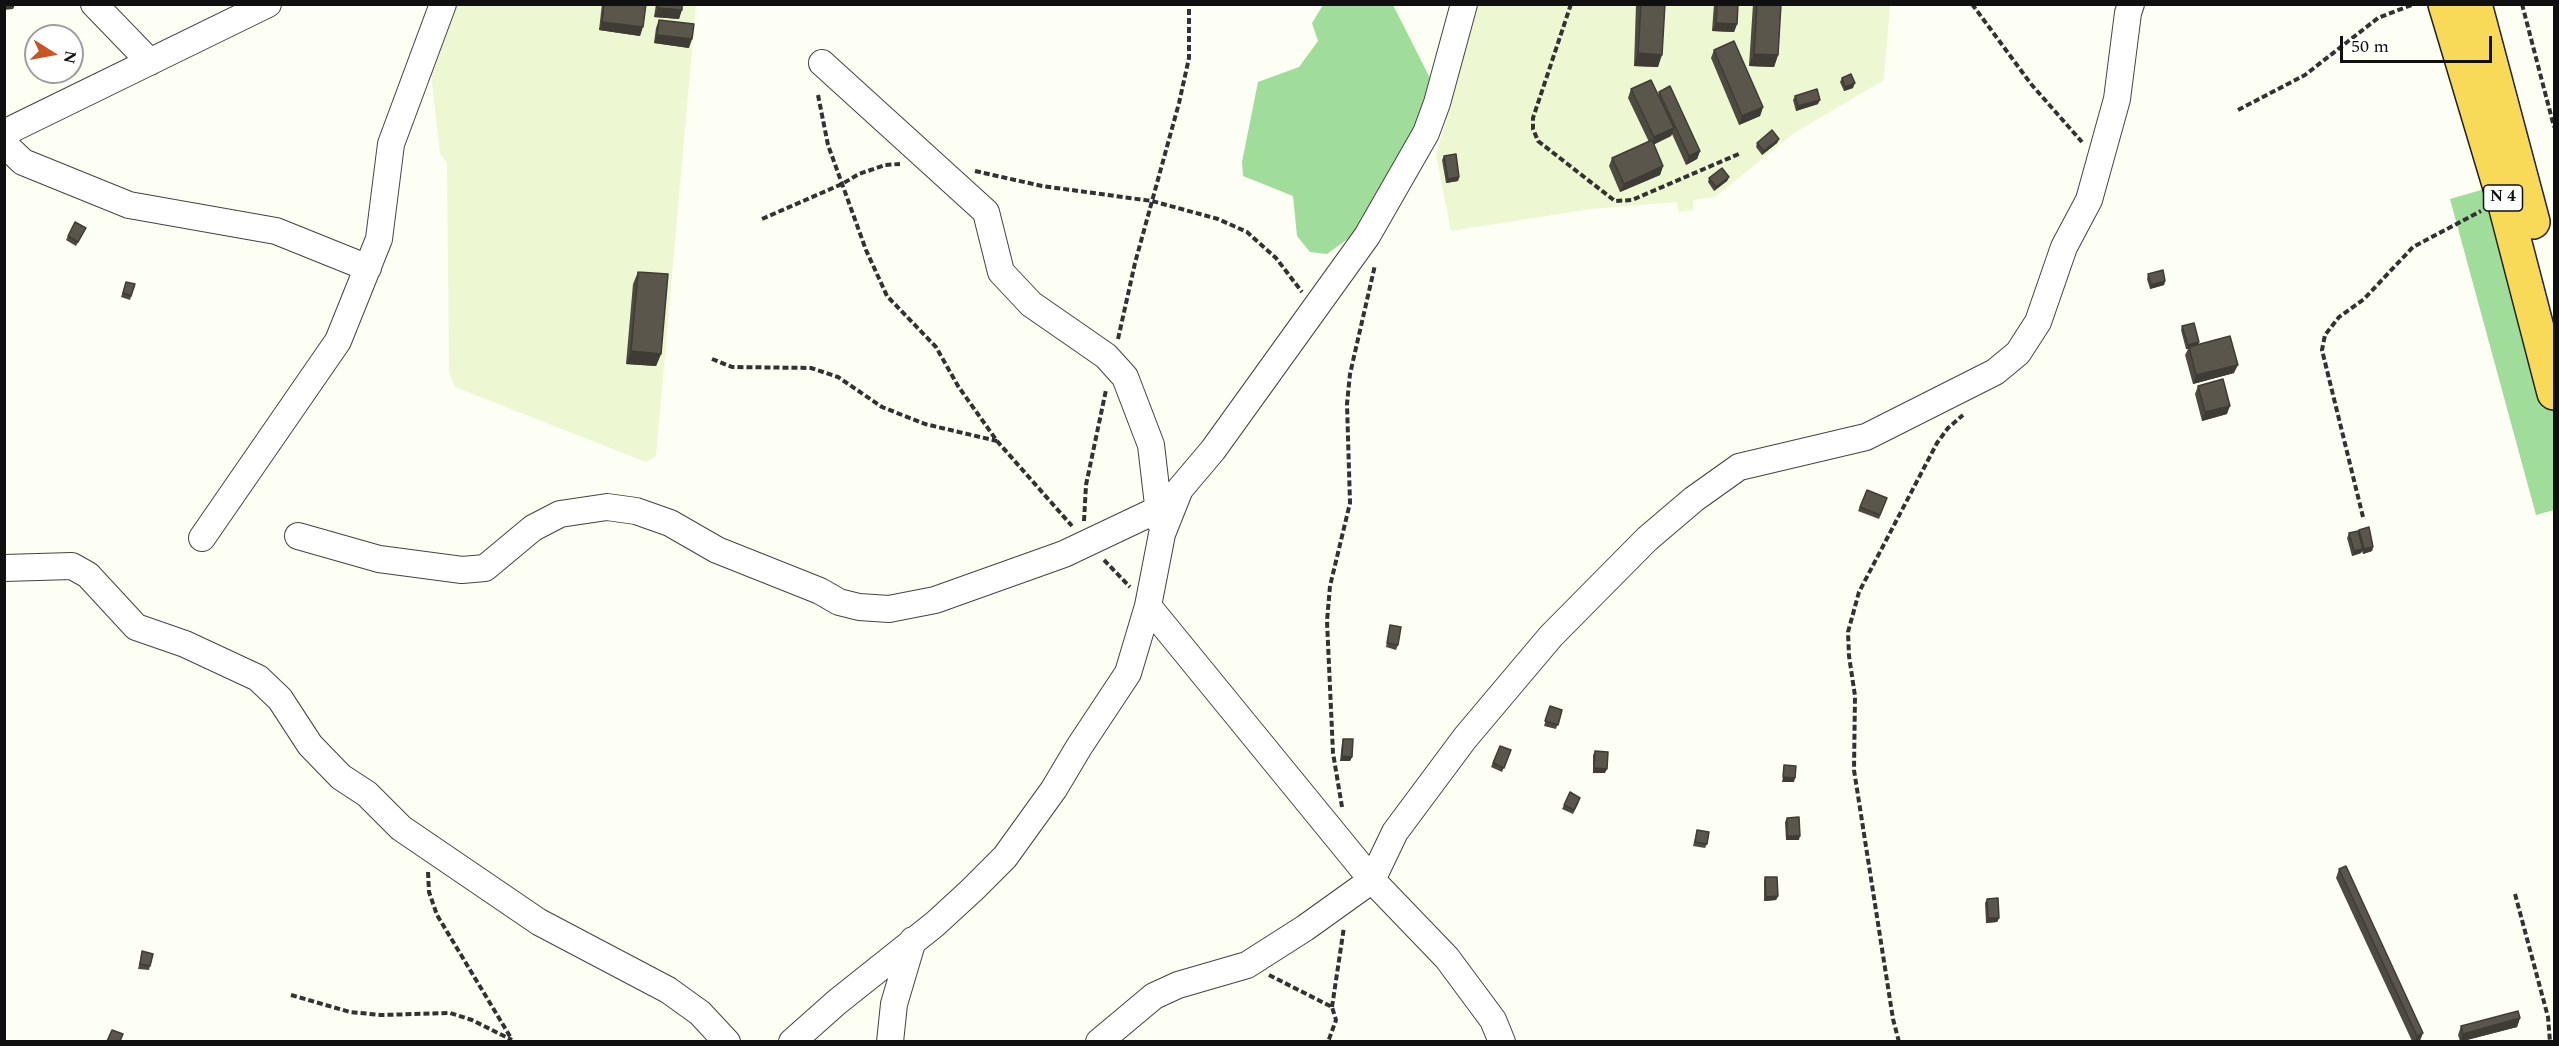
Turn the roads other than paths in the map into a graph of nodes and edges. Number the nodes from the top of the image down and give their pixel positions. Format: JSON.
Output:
{"nodes":[{"id":1,"x":94,"y":4,"type":"edge"},
{"id":2,"x":268,"y":4,"type":"edge"},
{"id":3,"x":443,"y":4,"type":"edge"},
{"id":4,"x":1464,"y":4,"type":"edge"},
{"id":5,"x":2131,"y":4,"type":"edge"},
{"id":6,"x":2445,"y":4,"type":"edge"},
{"id":7,"x":2475,"y":4,"type":"edge"},
{"id":8,"x":150,"y":62,"type":"junction"},
{"id":9,"x":822,"y":63,"type":"dead end"},
{"id":10,"x":4,"y":133,"type":"edge"},
{"id":11,"x":4,"y":144,"type":"edge"},
{"id":12,"x":368,"y":268,"type":"junction"},
{"id":13,"x":2554,"y":305,"type":"edge"},
{"id":14,"x":2554,"y":393,"type":"edge"},
{"id":15,"x":1180,"y":489,"type":"junction"},
{"id":16,"x":1159,"y":508,"type":"junction"},
{"id":17,"x":1161,"y":534,"type":"junction"},
{"id":18,"x":298,"y":536,"type":"dead end"},
{"id":19,"x":202,"y":538,"type":"dead end"},
{"id":20,"x":4,"y":568,"type":"edge"},
{"id":21,"x":1149,"y":606,"type":"junction"},
{"id":22,"x":1372,"y":880,"type":"junction"},
{"id":23,"x":913,"y":940,"type":"junction"},
{"id":24,"x":727,"y":1041,"type":"edge"},
{"id":25,"x":792,"y":1041,"type":"edge"},
{"id":26,"x":890,"y":1041,"type":"edge"},
{"id":27,"x":1099,"y":1041,"type":"edge"},
{"id":28,"x":1502,"y":1041,"type":"edge"}],
"edges":[{"from":1,"to":8,"type":"street"},
{"from":2,"to":8,"type":"street"},
{"from":3,"to":12,"type":"street"},
{"from":4,"to":15,"type":"street"},
{"from":5,"to":22,"type":"street"},
{"from":6,"to":14,"type":"highway","number":"N 4"},
{"from":7,"to":13,"type":"highway","number":"N 4"},
{"from":8,"to":10,"type":"street"},
{"from":9,"to":16,"type":"street"},
{"from":11,"to":12,"type":"street"},
{"from":12,"to":19,"type":"street"},
{"from":15,"to":16,"type":"street"},
{"from":15,"to":17,"type":"street"},
{"from":16,"to":17,"type":"street"},
{"from":16,"to":18,"type":"street"},
{"from":17,"to":21,"type":"street"},
{"from":20,"to":24,"type":"street"},
{"from":21,"to":22,"type":"street"},
{"from":21,"to":23,"type":"street"},
{"from":22,"to":27,"type":"street"},
{"from":22,"to":28,"type":"street"},
{"from":23,"to":25,"type":"street"},
{"from":23,"to":26,"type":"street"}]}
